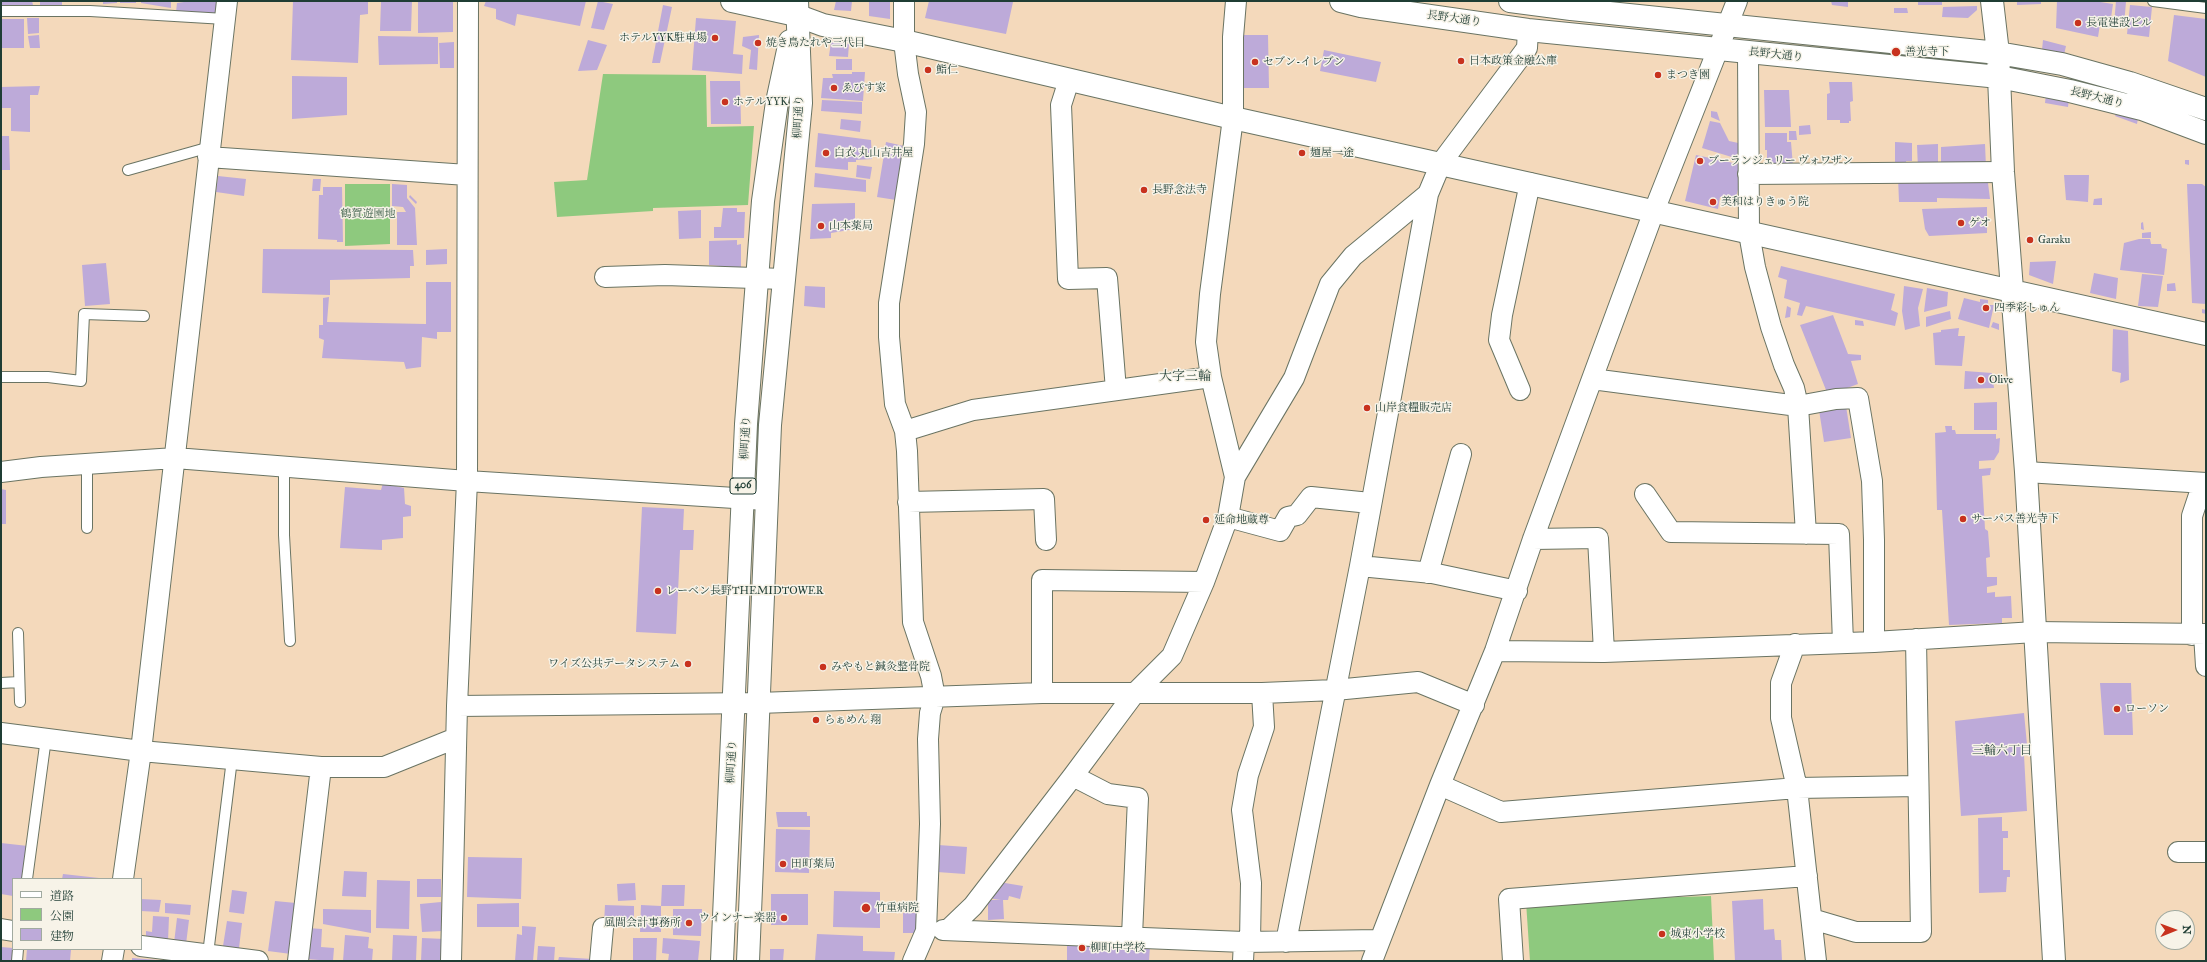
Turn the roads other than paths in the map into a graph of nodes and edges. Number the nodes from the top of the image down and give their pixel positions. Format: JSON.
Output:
{"nodes":[{"id":1,"x":468,"y":1,"type":"edge"},
{"id":2,"x":732,"y":1,"type":"edge"},
{"id":3,"x":904,"y":1,"type":"edge"},
{"id":4,"x":1236,"y":1,"type":"edge"},
{"id":5,"x":1341,"y":1,"type":"edge"},
{"id":6,"x":1510,"y":1,"type":"edge"},
{"id":7,"x":1737,"y":1,"type":"edge"},
{"id":8,"x":1992,"y":1,"type":"edge"},
{"id":9,"x":2153,"y":1,"type":"edge"},
{"id":10,"x":1572,"y":5,"type":"edge"},
{"id":11,"x":797,"y":8,"type":"edge"},
{"id":12,"x":2206,"y":8,"type":"edge"},
{"id":13,"x":226,"y":10,"type":"edge"},
{"id":14,"x":1,"y":11,"type":"edge"},
{"id":15,"x":1728,"y":25,"type":"junction"},
{"id":16,"x":1528,"y":30,"type":"junction"},
{"id":17,"x":904,"y":41,"type":"junction"},
{"id":18,"x":1718,"y":49,"type":"junction"},
{"id":19,"x":1748,"y":52,"type":"junction"},
{"id":20,"x":1998,"y":53,"type":"junction"},
{"id":21,"x":1999,"y":78,"type":"junction"},
{"id":22,"x":1069,"y":80,"type":"junction"},
{"id":23,"x":2206,"y":109,"type":"edge"},
{"id":24,"x":1233,"y":118,"type":"junction"},
{"id":25,"x":2206,"y":133,"type":"edge"},
{"id":26,"x":209,"y":152,"type":"junction"},
{"id":27,"x":1441,"y":163,"type":"junction"},
{"id":28,"x":128,"y":170,"type":"dead end"},
{"id":29,"x":2003,"y":172,"type":"junction"},
{"id":30,"x":1748,"y":174,"type":"junction"},
{"id":31,"x":467,"y":175,"type":"junction"},
{"id":32,"x":1530,"y":183,"type":"junction"},
{"id":33,"x":1428,"y":194,"type":"junction"},
{"id":34,"x":1654,"y":211,"type":"junction"},
{"id":35,"x":1749,"y":233,"type":"junction"},
{"id":36,"x":605,"y":277,"type":"dead end"},
{"id":37,"x":758,"y":277,"type":"junction"},
{"id":38,"x":784,"y":279,"type":"junction"},
{"id":39,"x":2012,"y":292,"type":"junction"},
{"id":40,"x":144,"y":316,"type":"dead end"},
{"id":41,"x":2206,"y":334,"type":"edge"},
{"id":42,"x":1,"y":377,"type":"edge"},
{"id":43,"x":1211,"y":377,"type":"junction"},
{"id":44,"x":1592,"y":379,"type":"junction"},
{"id":45,"x":1116,"y":390,"type":"junction"},
{"id":46,"x":1520,"y":390,"type":"dead end"},
{"id":47,"x":1798,"y":406,"type":"junction"},
{"id":48,"x":905,"y":431,"type":"junction"},
{"id":49,"x":1461,"y":454,"type":"dead end"},
{"id":50,"x":175,"y":458,"type":"junction"},
{"id":51,"x":87,"y":463,"type":"junction"},
{"id":52,"x":284,"y":467,"type":"junction"},
{"id":53,"x":1,"y":472,"type":"edge"},
{"id":54,"x":2026,"y":472,"type":"junction"},
{"id":55,"x":1235,"y":477,"type":"junction"},
{"id":56,"x":467,"y":481,"type":"junction"},
{"id":57,"x":2205,"y":483,"type":"edge"},
{"id":58,"x":1645,"y":494,"type":"dead end"},
{"id":59,"x":743,"y":498,"type":"junction"},
{"id":60,"x":766,"y":500,"type":"junction"},
{"id":61,"x":908,"y":502,"type":"junction"},
{"id":62,"x":1370,"y":502,"type":"junction"},
{"id":63,"x":1228,"y":518,"type":"junction"},
{"id":64,"x":87,"y":528,"type":"dead end"},
{"id":65,"x":1806,"y":534,"type":"junction"},
{"id":66,"x":1533,"y":539,"type":"junction"},
{"id":67,"x":1046,"y":540,"type":"dead end"},
{"id":68,"x":1360,"y":566,"type":"junction"},
{"id":69,"x":1428,"y":573,"type":"junction"},
{"id":70,"x":1204,"y":582,"type":"junction"},
{"id":71,"x":1516,"y":591,"type":"junction"},
{"id":72,"x":2035,"y":632,"type":"junction"},
{"id":73,"x":18,"y":633,"type":"dead end"},
{"id":74,"x":2201,"y":634,"type":"edge"},
{"id":75,"x":1916,"y":639,"type":"junction"},
{"id":76,"x":290,"y":641,"type":"dead end"},
{"id":77,"x":1874,"y":642,"type":"junction"},
{"id":78,"x":1843,"y":643,"type":"junction"},
{"id":79,"x":1795,"y":644,"type":"junction"},
{"id":80,"x":1495,"y":651,"type":"junction"},
{"id":81,"x":1604,"y":652,"type":"junction"},
{"id":82,"x":2206,"y":666,"type":"edge"},
{"id":83,"x":19,"y":682,"type":"junction"},
{"id":84,"x":1,"y":683,"type":"edge"},
{"id":85,"x":1335,"y":690,"type":"junction"},
{"id":86,"x":1042,"y":693,"type":"junction"},
{"id":87,"x":1262,"y":693,"type":"junction"},
{"id":88,"x":1134,"y":694,"type":"junction"},
{"id":89,"x":935,"y":697,"type":"junction"},
{"id":90,"x":20,"y":702,"type":"dead end"},
{"id":91,"x":734,"y":703,"type":"junction"},
{"id":92,"x":758,"y":703,"type":"junction"},
{"id":93,"x":1474,"y":705,"type":"junction"},
{"id":94,"x":457,"y":706,"type":"junction"},
{"id":95,"x":1,"y":733,"type":"edge"},
{"id":96,"x":46,"y":738,"type":"junction"},
{"id":97,"x":456,"y":738,"type":"junction"},
{"id":98,"x":141,"y":751,"type":"junction"},
{"id":99,"x":232,"y":760,"type":"junction"},
{"id":100,"x":321,"y":767,"type":"junction"},
{"id":101,"x":1073,"y":776,"type":"junction"},
{"id":102,"x":1440,"y":785,"type":"junction"},
{"id":103,"x":1918,"y":786,"type":"junction"},
{"id":104,"x":1797,"y":788,"type":"junction"},
{"id":105,"x":2178,"y":852,"type":"dead end"},
{"id":106,"x":2206,"y":852,"type":"edge"},
{"id":107,"x":1807,"y":876,"type":"junction"},
{"id":108,"x":27,"y":878,"type":"edge"},
{"id":109,"x":123,"y":878,"type":"edge"},
{"id":110,"x":1812,"y":919,"type":"junction"},
{"id":111,"x":603,"y":928,"type":"dead end"},
{"id":112,"x":1,"y":929,"type":"edge"},
{"id":113,"x":949,"y":929,"type":"junction"},
{"id":114,"x":12,"y":931,"type":"edge"},
{"id":115,"x":926,"y":932,"type":"junction"},
{"id":116,"x":1132,"y":936,"type":"junction"},
{"id":117,"x":1379,"y":940,"type":"junction"},
{"id":118,"x":1286,"y":942,"type":"junction"},
{"id":119,"x":142,"y":946,"type":"edge"},
{"id":120,"x":1246,"y":948,"type":"edge"},
{"id":121,"x":18,"y":950,"type":"edge"},
{"id":122,"x":114,"y":950,"type":"edge"},
{"id":123,"x":208,"y":954,"type":"junction"},
{"id":124,"x":17,"y":961,"type":"edge"},
{"id":125,"x":112,"y":961,"type":"edge"},
{"id":126,"x":258,"y":961,"type":"edge"},
{"id":127,"x":298,"y":961,"type":"edge"},
{"id":128,"x":451,"y":961,"type":"edge"},
{"id":129,"x":600,"y":961,"type":"edge"},
{"id":130,"x":722,"y":961,"type":"edge"},
{"id":131,"x":748,"y":961,"type":"edge"},
{"id":132,"x":913,"y":961,"type":"edge"},
{"id":133,"x":1372,"y":961,"type":"edge"},
{"id":134,"x":1513,"y":961,"type":"edge"},
{"id":135,"x":1816,"y":961,"type":"edge"},
{"id":136,"x":2054,"y":961,"type":"edge"}],
"edges":[{"from":1,"to":31,"type":"street"},
{"from":2,"to":11,"type":"main road"},
{"from":3,"to":17,"type":"street"},
{"from":4,"to":24,"type":"street"},
{"from":5,"to":16,"type":"main road","name":"長野大通り"},
{"from":6,"to":10,"type":"main road","name":"長野大通り"},
{"from":7,"to":15,"type":"street"},
{"from":8,"to":20,"type":"main road"},
{"from":9,"to":12,"type":"lane"},
{"from":10,"to":15,"type":"main road","name":"長野大通り"},
{"from":11,"to":17,"type":"main road"},
{"from":11,"to":37,"type":"main road","name":"柳町通り","number":"406"},
{"from":11,"to":38,"type":"main road","name":"柳町通り","number":"406"},
{"from":13,"to":14,"type":"lane"},
{"from":13,"to":26,"type":"street"},
{"from":15,"to":18,"type":"street"},
{"from":15,"to":20,"type":"main road","name":"長野大通り"},
{"from":16,"to":18,"type":"main road","name":"長野大通り"},
{"from":16,"to":27,"type":"street"},
{"from":17,"to":22,"type":"main road"},
{"from":17,"to":48,"type":"street"},
{"from":18,"to":19,"type":"main road","name":"長野大通り"},
{"from":18,"to":34,"type":"street"},
{"from":19,"to":21,"type":"main road","name":"長野大通り"},
{"from":19,"to":30,"type":"street"},
{"from":20,"to":21,"type":"main road"},
{"from":20,"to":23,"type":"main road","name":"長野大通り"},
{"from":21,"to":25,"type":"main road","name":"長野大通り"},
{"from":21,"to":29,"type":"main road"},
{"from":22,"to":24,"type":"main road"},
{"from":22,"to":45,"type":"street"},
{"from":24,"to":27,"type":"main road"},
{"from":24,"to":43,"type":"street"},
{"from":26,"to":28,"type":"lane"},
{"from":26,"to":31,"type":"street"},
{"from":26,"to":50,"type":"street"},
{"from":27,"to":32,"type":"main road"},
{"from":27,"to":33,"type":"street"},
{"from":29,"to":30,"type":"street"},
{"from":29,"to":39,"type":"main road"},
{"from":30,"to":35,"type":"street"},
{"from":31,"to":56,"type":"street"},
{"from":32,"to":34,"type":"main road"},
{"from":32,"to":46,"type":"street"},
{"from":33,"to":55,"type":"street"},
{"from":33,"to":62,"type":"street"},
{"from":34,"to":35,"type":"main road"},
{"from":34,"to":44,"type":"street"},
{"from":35,"to":39,"type":"main road"},
{"from":35,"to":47,"type":"street"},
{"from":36,"to":37,"type":"street"},
{"from":37,"to":38,"type":"street"},
{"from":37,"to":59,"type":"main road","name":"柳町通り","number":"406"},
{"from":38,"to":60,"type":"main road","name":"柳町通り","number":"406"},
{"from":39,"to":41,"type":"main road"},
{"from":39,"to":54,"type":"main road"},
{"from":40,"to":42,"type":"lane"},
{"from":43,"to":45,"type":"street"},
{"from":43,"to":55,"type":"street"},
{"from":44,"to":47,"type":"street"},
{"from":44,"to":66,"type":"street"},
{"from":45,"to":48,"type":"street"},
{"from":47,"to":65,"type":"street"},
{"from":47,"to":77,"type":"street"},
{"from":48,"to":61,"type":"street"},
{"from":49,"to":69,"type":"street"},
{"from":50,"to":51,"type":"street"},
{"from":50,"to":52,"type":"street"},
{"from":50,"to":98,"type":"street"},
{"from":51,"to":53,"type":"street"},
{"from":51,"to":64,"type":"lane"},
{"from":52,"to":56,"type":"street"},
{"from":52,"to":76,"type":"lane"},
{"from":54,"to":57,"type":"street"},
{"from":54,"to":72,"type":"main road"},
{"from":55,"to":63,"type":"street"},
{"from":56,"to":59,"type":"street"},
{"from":56,"to":94,"type":"street"},
{"from":57,"to":74,"type":"street"},
{"from":58,"to":65,"type":"street"},
{"from":59,"to":60,"type":"street"},
{"from":59,"to":91,"type":"main road","name":"柳町通り","number":"406"},
{"from":60,"to":92,"type":"main road","name":"柳町通り","number":"406"},
{"from":61,"to":67,"type":"street"},
{"from":61,"to":89,"type":"street"},
{"from":62,"to":63,"type":"street"},
{"from":62,"to":68,"type":"street"},
{"from":63,"to":70,"type":"street"},
{"from":65,"to":78,"type":"street"},
{"from":66,"to":71,"type":"street"},
{"from":66,"to":81,"type":"street"},
{"from":68,"to":69,"type":"street"},
{"from":68,"to":85,"type":"street"},
{"from":69,"to":71,"type":"street"},
{"from":70,"to":86,"type":"street"},
{"from":70,"to":88,"type":"street"},
{"from":71,"to":80,"type":"street"},
{"from":72,"to":74,"type":"street"},
{"from":72,"to":75,"type":"street"},
{"from":72,"to":136,"type":"main road"},
{"from":73,"to":83,"type":"lane"},
{"from":74,"to":82,"type":"street"},
{"from":75,"to":77,"type":"street"},
{"from":75,"to":103,"type":"street"},
{"from":77,"to":78,"type":"street"},
{"from":78,"to":79,"type":"street"},
{"from":79,"to":81,"type":"street"},
{"from":79,"to":104,"type":"street"},
{"from":80,"to":81,"type":"street"},
{"from":80,"to":93,"type":"street"},
{"from":83,"to":84,"type":"lane"},
{"from":83,"to":90,"type":"lane"},
{"from":85,"to":87,"type":"street"},
{"from":85,"to":93,"type":"street"},
{"from":85,"to":118,"type":"street"},
{"from":86,"to":88,"type":"street"},
{"from":86,"to":89,"type":"street"},
{"from":87,"to":88,"type":"street"},
{"from":87,"to":120,"type":"street"},
{"from":88,"to":101,"type":"street"},
{"from":89,"to":92,"type":"street"},
{"from":89,"to":115,"type":"street"},
{"from":91,"to":92,"type":"street"},
{"from":91,"to":94,"type":"street"},
{"from":91,"to":130,"type":"main road","name":"柳町通り","number":"406"},
{"from":92,"to":131,"type":"main road","name":"柳町通り","number":"406"},
{"from":93,"to":102,"type":"street"},
{"from":94,"to":97,"type":"street"},
{"from":95,"to":96,"type":"street"},
{"from":96,"to":98,"type":"street"},
{"from":96,"to":108,"type":"lane"},
{"from":97,"to":100,"type":"street"},
{"from":97,"to":128,"type":"street"},
{"from":98,"to":99,"type":"street"},
{"from":98,"to":109,"type":"street"},
{"from":99,"to":100,"type":"street"},
{"from":99,"to":123,"type":"lane"},
{"from":100,"to":127,"type":"street"},
{"from":101,"to":113,"type":"street"},
{"from":101,"to":116,"type":"street"},
{"from":102,"to":104,"type":"street"},
{"from":102,"to":117,"type":"street"},
{"from":103,"to":104,"type":"street"},
{"from":103,"to":110,"type":"street"},
{"from":104,"to":107,"type":"street"},
{"from":105,"to":106,"type":"street"},
{"from":107,"to":110,"type":"street"},
{"from":107,"to":134,"type":"street"},
{"from":110,"to":135,"type":"street"},
{"from":111,"to":129,"type":"street"},
{"from":112,"to":114,"type":"street"},
{"from":113,"to":115,"type":"street"},
{"from":113,"to":116,"type":"street"},
{"from":115,"to":132,"type":"street"},
{"from":116,"to":120,"type":"street"},
{"from":117,"to":118,"type":"street"},
{"from":117,"to":133,"type":"street"},
{"from":118,"to":120,"type":"street"},
{"from":119,"to":123,"type":"street"},
{"from":121,"to":124,"type":"lane"},
{"from":122,"to":125,"type":"street"},
{"from":123,"to":126,"type":"street"}]}
